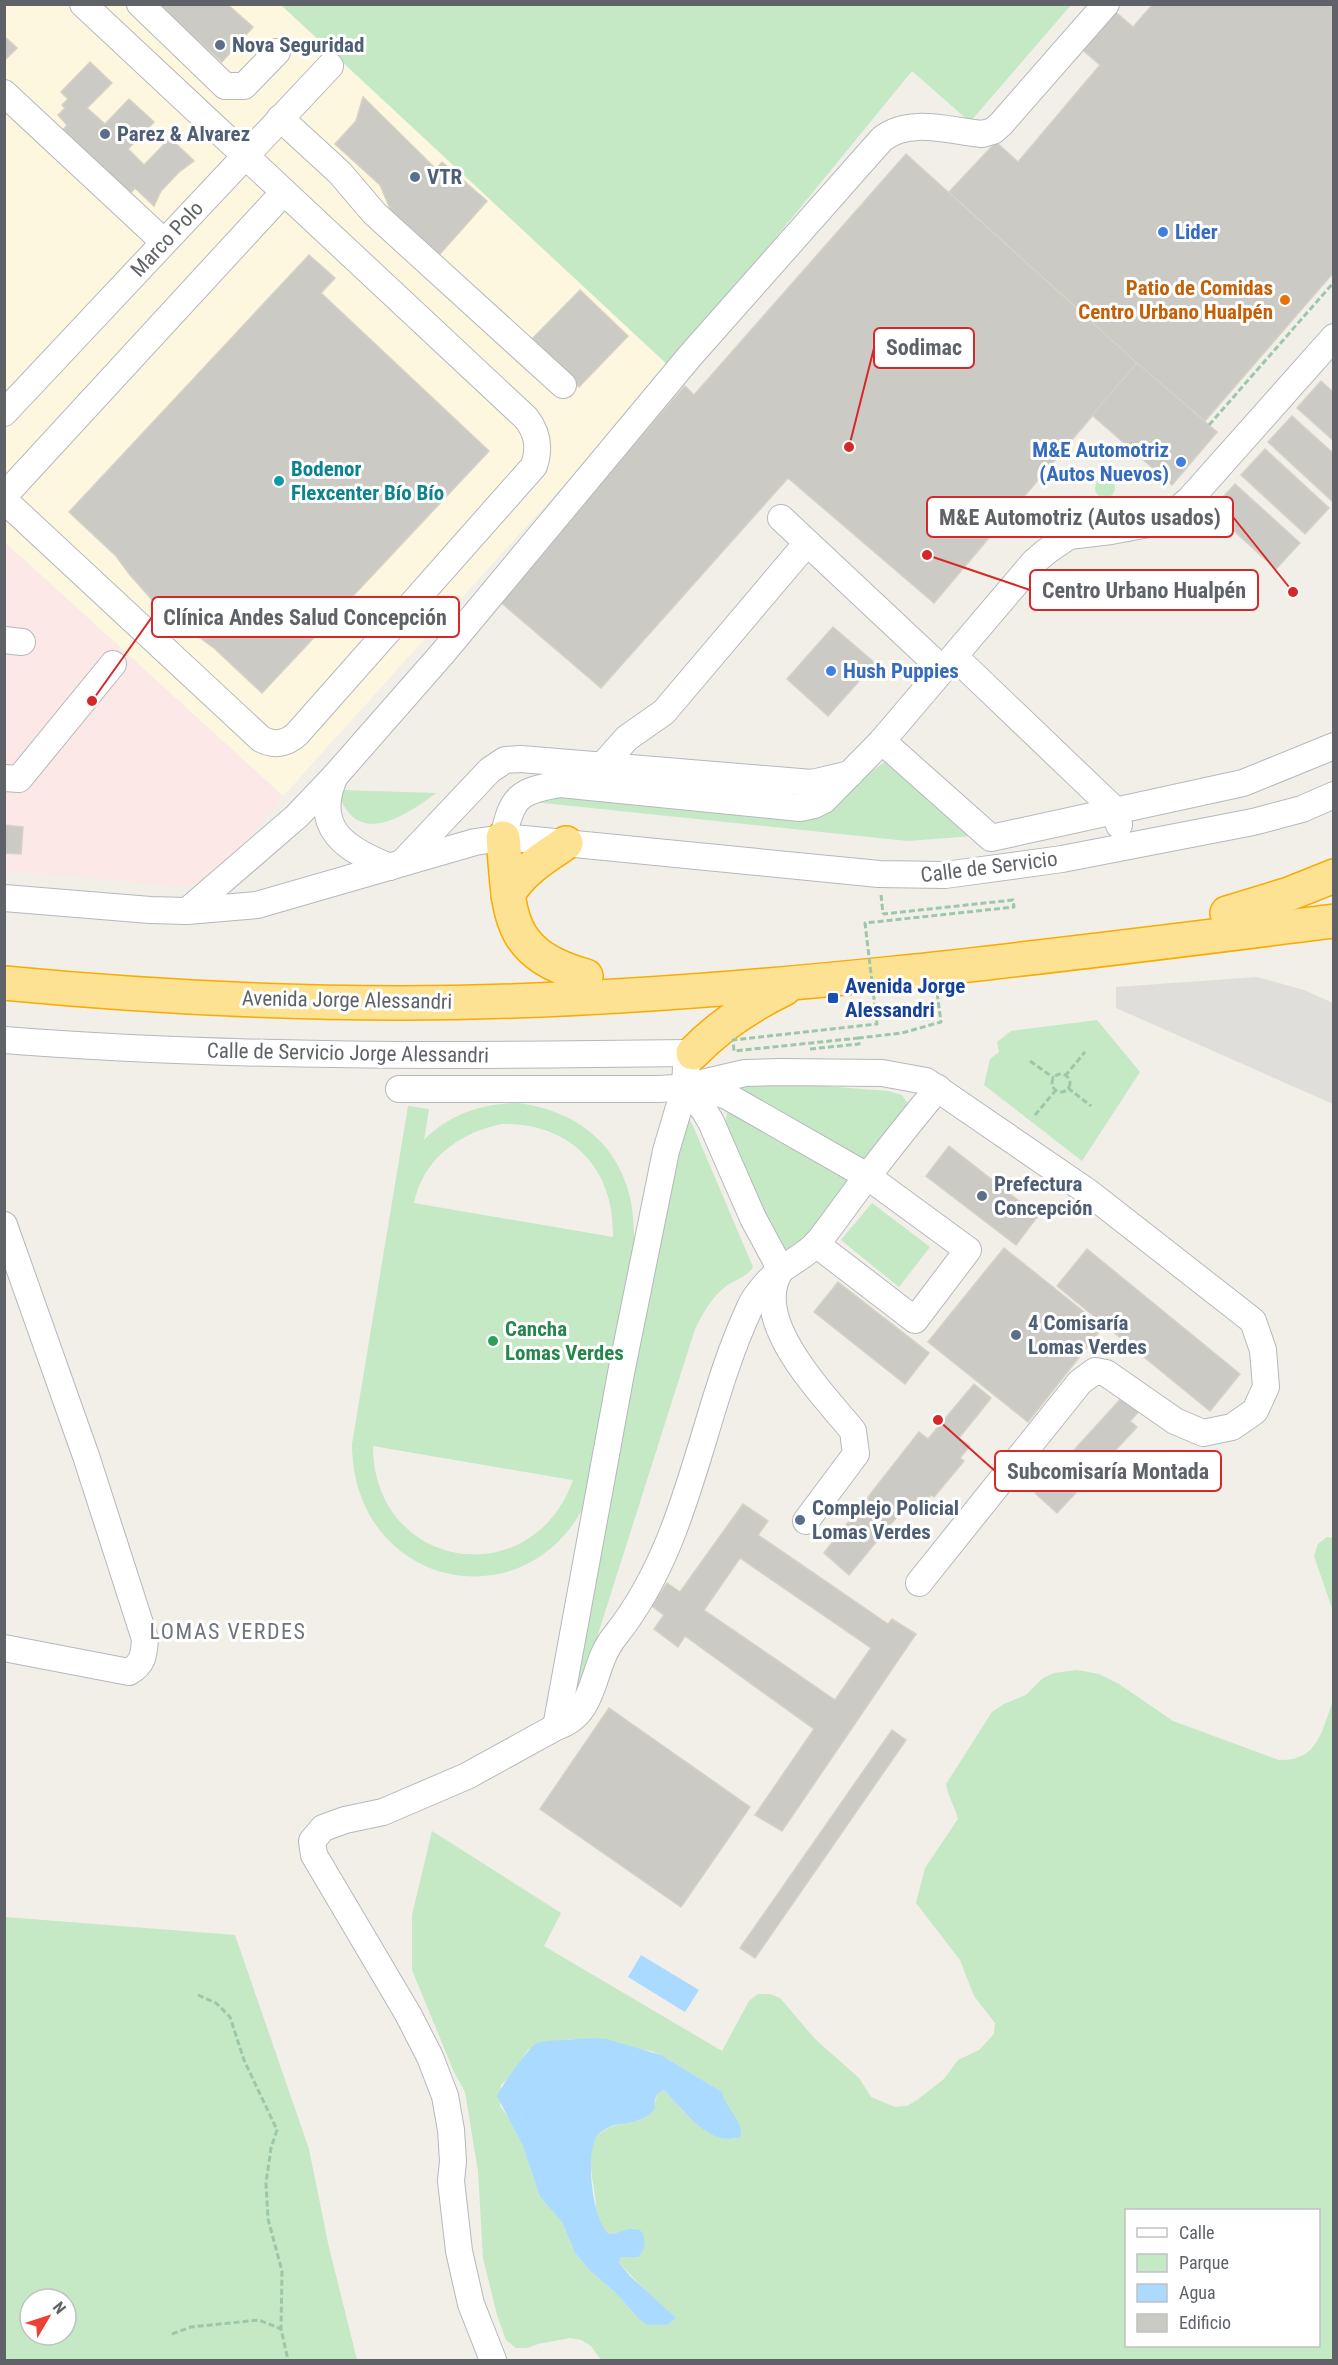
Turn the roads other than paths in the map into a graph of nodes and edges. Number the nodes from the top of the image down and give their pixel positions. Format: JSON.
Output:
{"nodes":[{"id":1,"x":140,"y":4,"type":"edge"},
{"id":2,"x":1106,"y":4,"type":"edge"},
{"id":3,"x":97,"y":9,"type":"edge"},
{"id":4,"x":277,"y":52,"type":"dead end"},
{"id":5,"x":330,"y":66,"type":"dead end"},
{"id":6,"x":4,"y":93,"type":"edge"},
{"id":7,"x":280,"y":118,"type":"junction"},
{"id":8,"x":246,"y":156,"type":"junction"},
{"id":9,"x":284,"y":192,"type":"junction"},
{"id":10,"x":164,"y":242,"type":"junction"},
{"id":11,"x":1334,"y":337,"type":"edge"},
{"id":12,"x":563,"y":385,"type":"dead end"},
{"id":13,"x":4,"y":412,"type":"edge"},
{"id":14,"x":4,"y":496,"type":"edge"},
{"id":15,"x":4,"y":500,"type":"edge"},
{"id":16,"x":781,"y":518,"type":"dead end"},
{"id":17,"x":807,"y":543,"type":"junction"},
{"id":18,"x":949,"y":663,"type":"junction"},
{"id":19,"x":113,"y":664,"type":"dead end"},
{"id":20,"x":882,"y":741,"type":"junction"},
{"id":21,"x":1334,"y":746,"type":"edge"},
{"id":22,"x":602,"y":766,"type":"junction"},
{"id":23,"x":850,"y":774,"type":"junction"},
{"id":24,"x":335,"y":776,"type":"junction"},
{"id":25,"x":4,"y":778,"type":"edge"},
{"id":26,"x":1334,"y":795,"type":"edge"},
{"id":27,"x":1158,"y":803,"type":"junction"},
{"id":28,"x":1117,"y":812,"type":"junction"},
{"id":29,"x":1054,"y":823,"type":"junction"},
{"id":30,"x":503,"y":838,"type":"junction"},
{"id":31,"x":1166,"y":839,"type":"junction"},
{"id":32,"x":566,"y":843,"type":"junction"},
{"id":33,"x":1123,"y":847,"type":"junction"},
{"id":34,"x":1062,"y":859,"type":"junction"},
{"id":35,"x":396,"y":865,"type":"junction"},
{"id":36,"x":1334,"y":876,"type":"edge"},
{"id":37,"x":508,"y":895,"type":"junction"},
{"id":38,"x":4,"y":898,"type":"edge"},
{"id":39,"x":1334,"y":900,"type":"edge"},
{"id":40,"x":188,"y":911,"type":"junction"},
{"id":41,"x":1334,"y":921,"type":"edge"},
{"id":42,"x":1238,"y":922,"type":"junction"},
{"id":43,"x":1334,"y":943,"type":"edge"},
{"id":44,"x":4,"y":960,"type":"edge"},
{"id":45,"x":586,"y":976,"type":"junction"},
{"id":46,"x":4,"y":983,"type":"edge"},
{"id":47,"x":796,"y":983,"type":"junction"},
{"id":48,"x":659,"y":993,"type":"junction"},
{"id":49,"x":4,"y":1040,"type":"edge"},
{"id":50,"x":693,"y":1053,"type":"junction"},
{"id":51,"x":685,"y":1087,"type":"junction"},
{"id":52,"x":938,"y":1088,"type":"junction"},
{"id":53,"x":399,"y":1089,"type":"dead end"},
{"id":54,"x":867,"y":1176,"type":"junction"},
{"id":55,"x":4,"y":1225,"type":"edge"},
{"id":56,"x":816,"y":1244,"type":"junction"},
{"id":57,"x":781,"y":1270,"type":"junction"},
{"id":58,"x":806,"y":1521,"type":"dead end"},
{"id":59,"x":919,"y":1583,"type":"dead end"},
{"id":60,"x":4,"y":1648,"type":"edge"},
{"id":61,"x":556,"y":1727,"type":"junction"},
{"id":62,"x":493,"y":2361,"type":"edge"}],
"edges":[{"from":1,"to":4,"type":"street"},
{"from":2,"to":24,"type":"street"},
{"from":3,"to":8,"type":"street"},
{"from":5,"to":7,"type":"street","name":"Marco Polo"},
{"from":6,"to":10,"type":"street"},
{"from":7,"to":8,"type":"street","name":"Marco Polo"},
{"from":7,"to":12,"type":"street"},
{"from":8,"to":9,"type":"street"},
{"from":8,"to":10,"type":"street","name":"Marco Polo"},
{"from":9,"to":14,"type":"street"},
{"from":9,"to":15,"type":"street"},
{"from":10,"to":13,"type":"street","name":"Marco Polo"},
{"from":11,"to":18,"type":"street"},
{"from":16,"to":17,"type":"street"},
{"from":17,"to":18,"type":"street"},
{"from":17,"to":22,"type":"street"},
{"from":18,"to":20,"type":"street"},
{"from":18,"to":28,"type":"street"},
{"from":19,"to":25,"type":"street"},
{"from":20,"to":23,"type":"street"},
{"from":20,"to":29,"type":"street"},
{"from":21,"to":27,"type":"street"},
{"from":22,"to":23,"type":"street"},
{"from":22,"to":35,"type":"street"},
{"from":23,"to":30,"type":"street"},
{"from":24,"to":35,"type":"street"},
{"from":24,"to":40,"type":"street"},
{"from":26,"to":31,"type":"street","name":"Calle de Servicio"},
{"from":27,"to":28,"type":"street"},
{"from":27,"to":31,"type":"street"},
{"from":28,"to":29,"type":"street"},
{"from":28,"to":33,"type":"street"},
{"from":29,"to":34,"type":"street"},
{"from":30,"to":32,"type":"street"},
{"from":30,"to":35,"type":"street"},
{"from":30,"to":37,"type":"highway"},
{"from":31,"to":33,"type":"street","name":"Calle de Servicio"},
{"from":32,"to":34,"type":"street","name":"Calle de Servicio"},
{"from":32,"to":37,"type":"highway"},
{"from":33,"to":34,"type":"street","name":"Calle de Servicio"},
{"from":35,"to":40,"type":"street"},
{"from":36,"to":42,"type":"highway"},
{"from":37,"to":45,"type":"highway"},
{"from":38,"to":40,"type":"street"},
{"from":39,"to":42,"type":"highway","name":"Avenida Jorge Alessandri"},
{"from":41,"to":42,"type":"highway","name":"Avenida Jorge Alessandri"},
{"from":42,"to":43,"type":"highway"},
{"from":42,"to":45,"type":"highway","name":"Avenida Jorge Alessandri"},
{"from":42,"to":47,"type":"highway","name":"Avenida Jorge Alessandri"},
{"from":44,"to":45,"type":"highway","name":"Avenida Jorge Alessandri"},
{"from":46,"to":48,"type":"highway","name":"Avenida Jorge Alessandri"},
{"from":47,"to":48,"type":"highway","name":"Avenida Jorge Alessandri"},
{"from":47,"to":50,"type":"highway"},
{"from":48,"to":50,"type":"highway"},
{"from":49,"to":50,"type":"street","name":"Calle de Servicio Jorge Alessandri"},
{"from":50,"to":51,"type":"street"},
{"from":51,"to":52,"type":"street"},
{"from":51,"to":53,"type":"street"},
{"from":51,"to":54,"type":"street"},
{"from":51,"to":57,"type":"street"},
{"from":51,"to":61,"type":"street"},
{"from":52,"to":54,"type":"street"},
{"from":52,"to":59,"type":"street"},
{"from":54,"to":56,"type":"street"},
{"from":54,"to":56,"type":"street"},
{"from":55,"to":60,"type":"street"},
{"from":56,"to":57,"type":"street"},
{"from":57,"to":58,"type":"street"},
{"from":57,"to":61,"type":"street"},
{"from":61,"to":62,"type":"street"}]}
